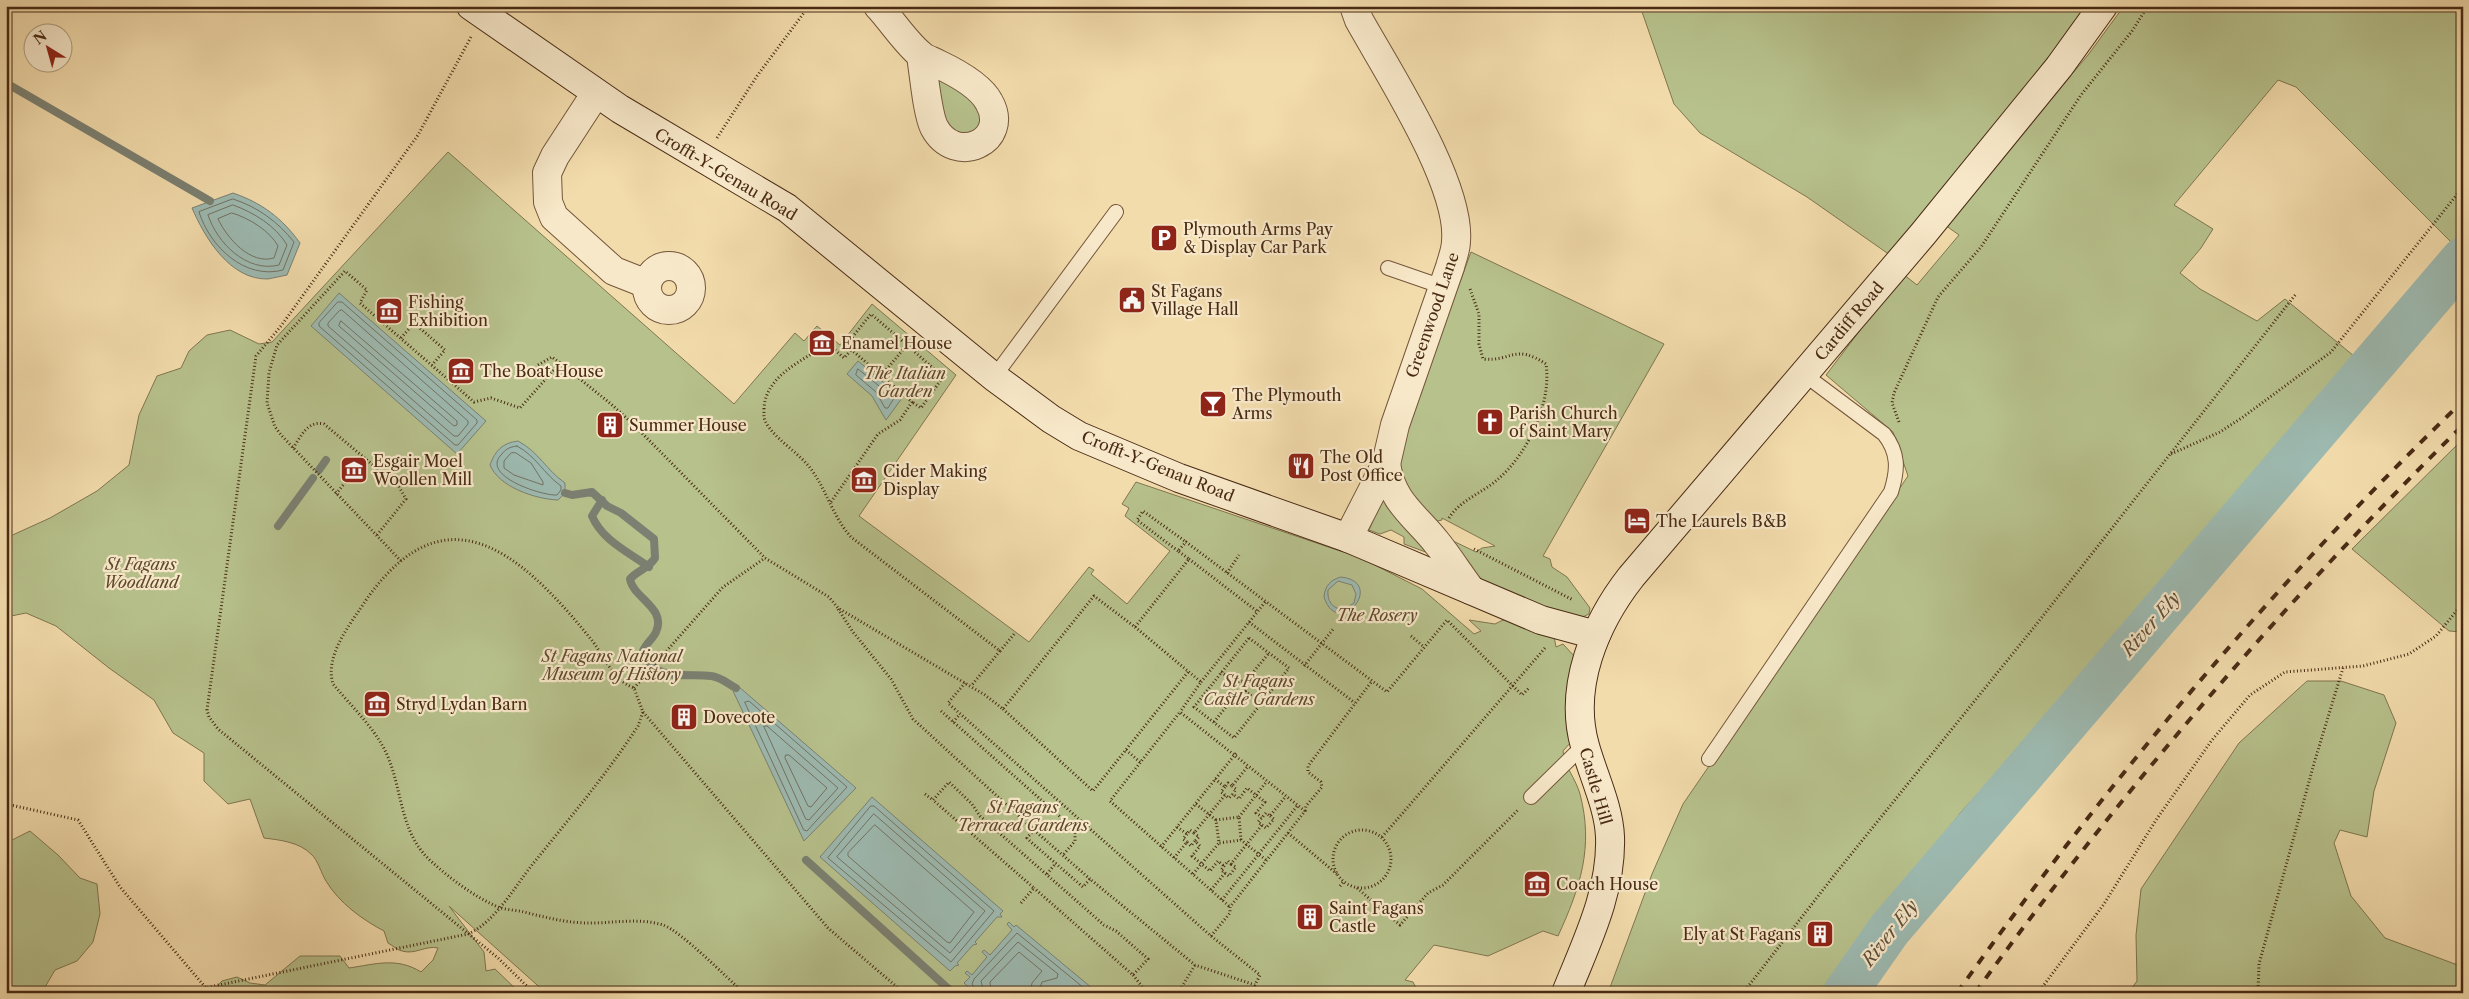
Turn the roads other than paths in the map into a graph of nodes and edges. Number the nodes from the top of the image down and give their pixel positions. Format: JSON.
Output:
{"nodes":[{"id":1,"x":878,"y":6,"type":"edge"},
{"id":2,"x":1354,"y":6,"type":"edge"},
{"id":3,"x":2103,"y":6,"type":"edge"},
{"id":4,"x":478,"y":10,"type":"edge"},
{"id":5,"x":921,"y":56,"type":"dead end"},
{"id":6,"x":596,"y":93,"type":"junction"},
{"id":7,"x":1116,"y":212,"type":"dead end"},
{"id":8,"x":1388,"y":268,"type":"dead end"},
{"id":9,"x":1446,"y":277,"type":"junction"},
{"id":10,"x":647,"y":284,"type":"dead end"},
{"id":11,"x":1805,"y":374,"type":"junction"},
{"id":12,"x":994,"y":377,"type":"junction"},
{"id":13,"x":1386,"y":464,"type":"junction"},
{"id":14,"x":1348,"y":538,"type":"junction"},
{"id":15,"x":1471,"y":590,"type":"junction"},
{"id":16,"x":1596,"y":635,"type":"junction"},
{"id":17,"x":1584,"y":745,"type":"junction"},
{"id":18,"x":1709,"y":759,"type":"dead end"},
{"id":19,"x":1531,"y":797,"type":"road end"},
{"id":20,"x":1566,"y":993,"type":"edge"}],
"edges":[{"from":1,"to":5,"type":"street"},
{"from":2,"to":9,"type":"street","name":"Greenwood Lane"},
{"from":3,"to":11,"type":"street","name":"Cardiff Road"},
{"from":4,"to":6,"type":"street","name":"Crofft-Y-Genau Road"},
{"from":6,"to":10,"type":"street"},
{"from":6,"to":12,"type":"street","name":"Crofft-Y-Genau Road"},
{"from":7,"to":12,"type":"lane"},
{"from":8,"to":9,"type":"lane"},
{"from":9,"to":13,"type":"street","name":"Greenwood Lane"},
{"from":11,"to":16,"type":"street","name":"Cardiff Road"},
{"from":11,"to":18,"type":"lane"},
{"from":12,"to":14,"type":"street","name":"Crofft-Y-Genau Road"},
{"from":13,"to":14,"type":"street","name":"Greenwood Lane"},
{"from":13,"to":15,"type":"street","name":"Greenwood Lane"},
{"from":14,"to":15,"type":"street","name":"Crofft-Y-Genau Road"},
{"from":15,"to":16,"type":"street","name":"Crofft-Y-Genau Road"},
{"from":16,"to":17,"type":"street","name":"Castle Hill"},
{"from":17,"to":19,"type":"lane"},
{"from":17,"to":20,"type":"street","name":"Castle Hill"}]}
